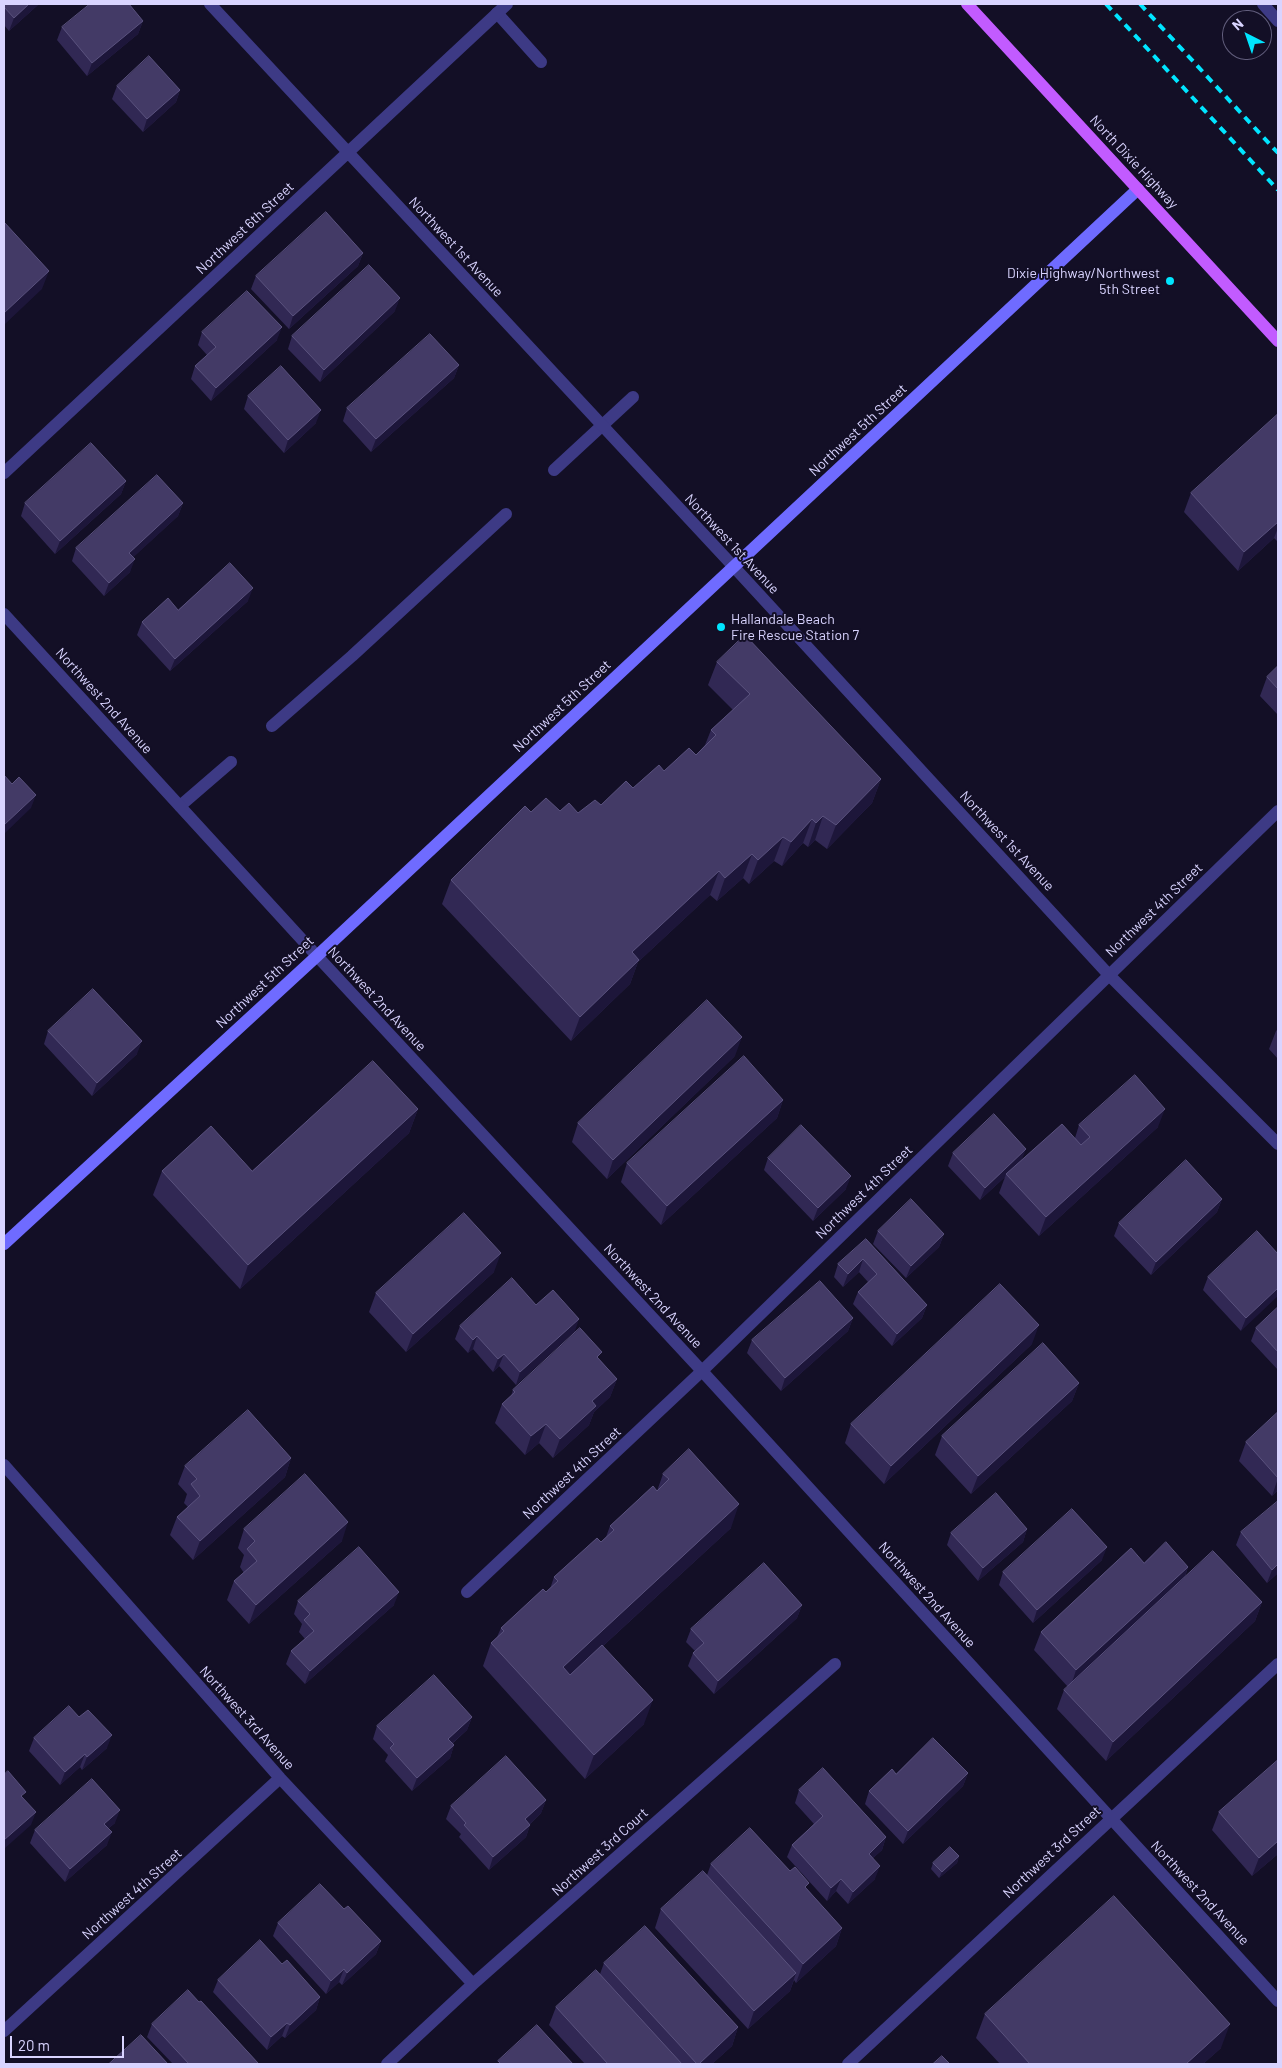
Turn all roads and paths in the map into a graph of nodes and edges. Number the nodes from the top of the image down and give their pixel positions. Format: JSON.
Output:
{"nodes":[{"id":1,"x":210,"y":4,"type":"edge"},
{"id":2,"x":507,"y":4,"type":"edge"},
{"id":3,"x":967,"y":4,"type":"edge"},
{"id":4,"x":1263,"y":4,"type":"edge"},
{"id":5,"x":497,"y":13,"type":"junction"},
{"id":6,"x":1278,"y":21,"type":"edge"},
{"id":7,"x":541,"y":62,"type":"dead end"},
{"id":8,"x":348,"y":153,"type":"junction"},
{"id":9,"x":1138,"y":189,"type":"junction"},
{"id":10,"x":1278,"y":341,"type":"edge"},
{"id":11,"x":633,"y":397,"type":"dead end"},
{"id":12,"x":602,"y":426,"type":"junction"},
{"id":13,"x":554,"y":470,"type":"dead end"},
{"id":14,"x":4,"y":474,"type":"edge"},
{"id":15,"x":506,"y":514,"type":"dead end"},
{"id":16,"x":734,"y":567,"type":"junction"},
{"id":17,"x":4,"y":614,"type":"edge"},
{"id":18,"x":272,"y":726,"type":"dead end"},
{"id":19,"x":231,"y":762,"type":"dead end"},
{"id":20,"x":180,"y":806,"type":"junction"},
{"id":21,"x":1278,"y":811,"type":"edge"},
{"id":22,"x":317,"y":956,"type":"junction"},
{"id":23,"x":1109,"y":975,"type":"junction"},
{"id":24,"x":1278,"y":1144,"type":"edge"},
{"id":25,"x":4,"y":1244,"type":"edge"},
{"id":26,"x":702,"y":1372,"type":"junction"},
{"id":27,"x":4,"y":1466,"type":"edge"},
{"id":28,"x":467,"y":1592,"type":"dead end"},
{"id":29,"x":835,"y":1664,"type":"dead end"},
{"id":30,"x":1278,"y":1664,"type":"edge"},
{"id":31,"x":280,"y":1778,"type":"junction"},
{"id":32,"x":1111,"y":1818,"type":"junction"},
{"id":33,"x":474,"y":1984,"type":"junction"},
{"id":34,"x":1278,"y":2001,"type":"edge"},
{"id":35,"x":4,"y":2031,"type":"edge"},
{"id":36,"x":387,"y":2064,"type":"edge"},
{"id":37,"x":848,"y":2064,"type":"edge"}],
"edges":[{"from":1,"to":8,"type":"street","name":"Northwest 1st Avenue"},
{"from":2,"to":5,"type":"street","name":"Northwest 6th Street"},
{"from":3,"to":9,"type":"main road","name":"North Dixie Highway"},
{"from":4,"to":6,"type":"street"},
{"from":5,"to":7,"type":"street"},
{"from":5,"to":8,"type":"street","name":"Northwest 6th Street"},
{"from":8,"to":12,"type":"street","name":"Northwest 1st Avenue"},
{"from":8,"to":14,"type":"street","name":"Northwest 6th Street"},
{"from":9,"to":10,"type":"main road","name":"North Dixie Highway"},
{"from":9,"to":16,"type":"street","name":"Northwest 5th Street"},
{"from":11,"to":12,"type":"street"},
{"from":12,"to":13,"type":"street"},
{"from":12,"to":16,"type":"street","name":"Northwest 1st Avenue"},
{"from":15,"to":18,"type":"street"},
{"from":16,"to":22,"type":"street","name":"Northwest 5th Street"},
{"from":16,"to":23,"type":"street","name":"Northwest 1st Avenue"},
{"from":17,"to":20,"type":"street","name":"Northwest 2nd Avenue"},
{"from":19,"to":20,"type":"street"},
{"from":20,"to":22,"type":"street","name":"Northwest 2nd Avenue"},
{"from":21,"to":23,"type":"street","name":"Northwest 4th Street"},
{"from":22,"to":25,"type":"street","name":"Northwest 5th Street"},
{"from":22,"to":26,"type":"street","name":"Northwest 2nd Avenue"},
{"from":23,"to":24,"type":"street","name":"Northwest 1st Avenue"},
{"from":23,"to":26,"type":"street","name":"Northwest 4th Street"},
{"from":26,"to":28,"type":"street","name":"Northwest 4th Street"},
{"from":26,"to":32,"type":"street","name":"Northwest 2nd Avenue"},
{"from":27,"to":31,"type":"street","name":"Northwest 3rd Avenue"},
{"from":29,"to":33,"type":"street","name":"Northwest 3rd Court"},
{"from":30,"to":32,"type":"street","name":"Northwest 3rd Street"},
{"from":31,"to":33,"type":"street","name":"Northwest 3rd Avenue"},
{"from":31,"to":35,"type":"street","name":"Northwest 4th Street"},
{"from":32,"to":34,"type":"street","name":"Northwest 2nd Avenue"},
{"from":32,"to":37,"type":"street","name":"Northwest 3rd Street"},
{"from":33,"to":36,"type":"street","name":"Northwest 3rd Court"}]}
